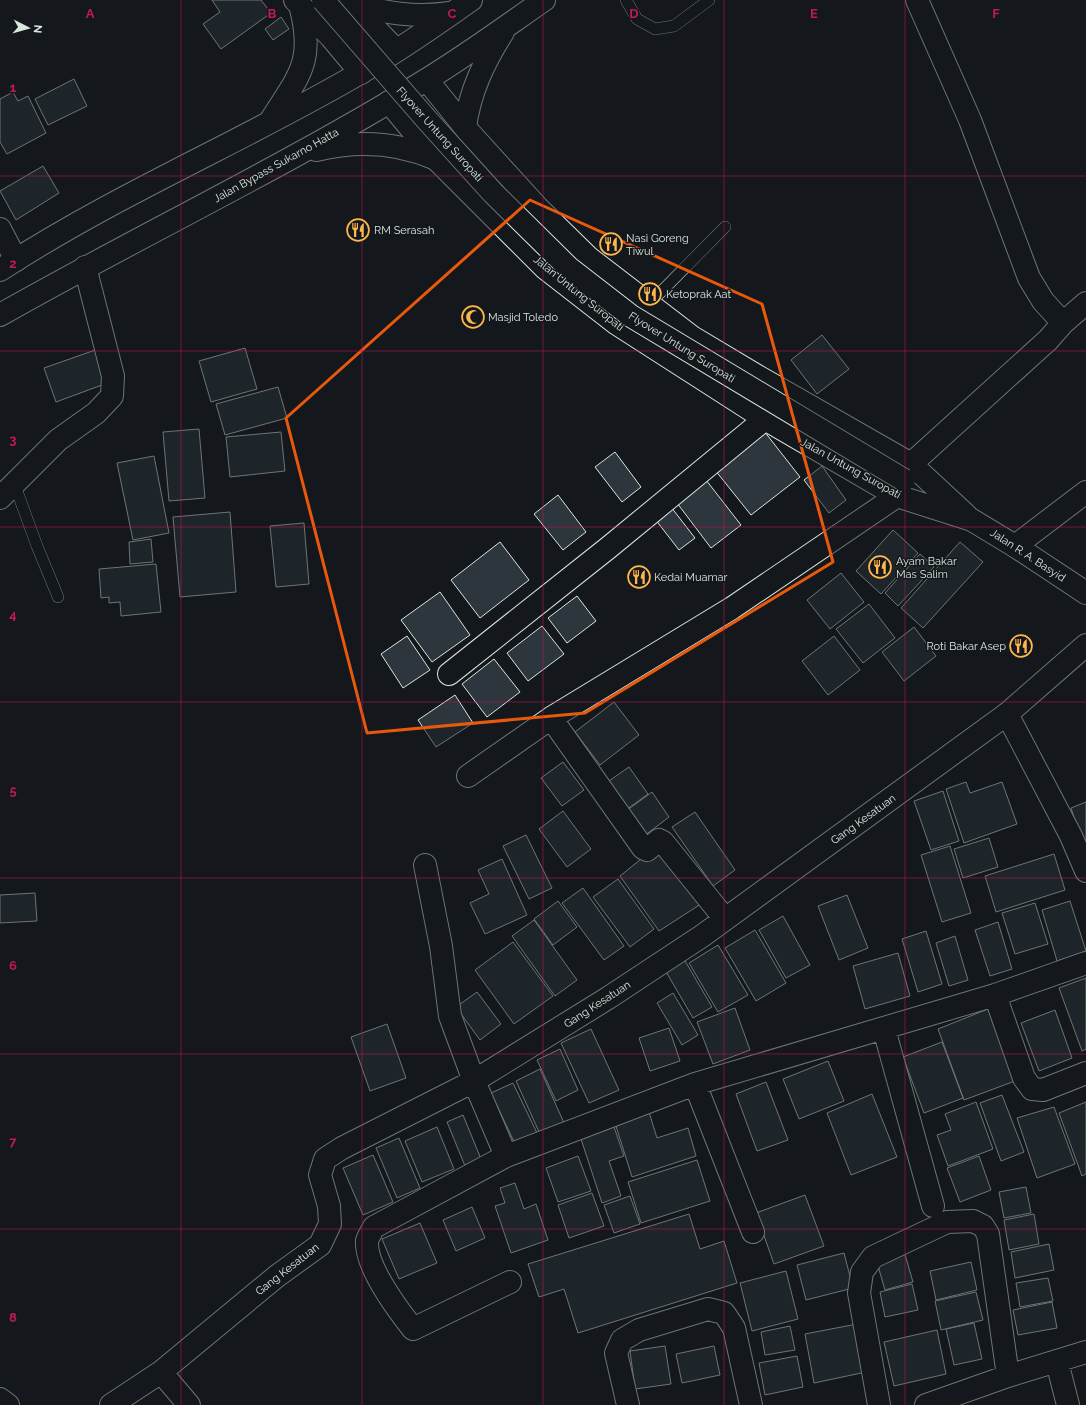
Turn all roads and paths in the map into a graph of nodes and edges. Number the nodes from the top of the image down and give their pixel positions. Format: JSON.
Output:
{"nodes":[{"id":1,"x":323,"y":0,"type":"edge"},
{"id":2,"x":544,"y":0,"type":"edge"},
{"id":3,"x":626,"y":0,"type":"edge"},
{"id":4,"x":709,"y":0,"type":"edge"},
{"id":5,"x":917,"y":0,"type":"edge"},
{"id":6,"x":297,"y":2,"type":"edge"},
{"id":7,"x":352,"y":5,"type":"edge"},
{"id":8,"x":462,"y":5,"type":"edge"},
{"id":9,"x":506,"y":27,"type":"junction"},
{"id":10,"x":331,"y":37,"type":"junction"},
{"id":11,"x":396,"y":50,"type":"junction"},
{"id":12,"x":361,"y":73,"type":"junction"},
{"id":13,"x":427,"y":80,"type":"junction"},
{"id":14,"x":389,"y":102,"type":"junction"},
{"id":15,"x":270,"y":121,"type":"junction"},
{"id":16,"x":467,"y":129,"type":"junction"},
{"id":17,"x":295,"y":156,"type":"junction"},
{"id":18,"x":439,"y":161,"type":"junction"},
{"id":19,"x":725,"y":227,"type":"dead end"},
{"id":20,"x":0,"y":229,"type":"edge"},
{"id":21,"x":8,"y":265,"type":"edge"},
{"id":22,"x":85,"y":267,"type":"junction"},
{"id":23,"x":1086,"y":303,"type":"edge"},
{"id":24,"x":648,"y":305,"type":"junction"},
{"id":25,"x":0,"y":315,"type":"edge"},
{"id":26,"x":1063,"y":323,"type":"junction"},
{"id":27,"x":765,"y":419,"type":"junction"},
{"id":28,"x":904,"y":480,"type":"junction"},
{"id":29,"x":7,"y":490,"type":"edge"},
{"id":30,"x":1086,"y":492,"type":"edge"},
{"id":31,"x":969,"y":519,"type":"joint"},
{"id":32,"x":1015,"y":546,"type":"junction"},
{"id":33,"x":1086,"y":593,"type":"edge"},
{"id":34,"x":58,"y":597,"type":"dead end"},
{"id":35,"x":1086,"y":645,"type":"edge"},
{"id":36,"x":449,"y":674,"type":"dead end"},
{"id":37,"x":1007,"y":714,"type":"junction"},
{"id":38,"x":551,"y":718,"type":"junction"},
{"id":39,"x":468,"y":776,"type":"dead end"},
{"id":40,"x":425,"y":865,"type":"dead end"},
{"id":41,"x":1086,"y":871,"type":"edge"},
{"id":42,"x":725,"y":919,"type":"junction"},
{"id":43,"x":1086,"y":963,"type":"edge"},
{"id":44,"x":996,"y":995,"type":"junction"},
{"id":45,"x":884,"y":1029,"type":"junction"},
{"id":46,"x":1086,"y":1073,"type":"edge"},
{"id":47,"x":474,"y":1081,"type":"junction"},
{"id":48,"x":695,"y":1084,"type":"junction"},
{"id":49,"x":506,"y":1156,"type":"junction"},
{"id":50,"x":933,"y":1206,"type":"dead end"},
{"id":51,"x":753,"y":1232,"type":"dead end"},
{"id":52,"x":510,"y":1282,"type":"dead end"},
{"id":53,"x":1086,"y":1352,"type":"edge"},
{"id":54,"x":1057,"y":1362,"type":"junction"},
{"id":55,"x":161,"y":1372,"type":"junction"},
{"id":56,"x":1008,"y":1376,"type":"junction"},
{"id":57,"x":0,"y":1399,"type":"edge"},
{"id":58,"x":948,"y":1401,"type":"edge"},
{"id":59,"x":8,"y":1405,"type":"edge"},
{"id":60,"x":111,"y":1405,"type":"edge"},
{"id":61,"x":189,"y":1405,"type":"edge"},
{"id":62,"x":628,"y":1405,"type":"edge"},
{"id":63,"x":751,"y":1405,"type":"edge"},
{"id":64,"x":879,"y":1405,"type":"edge"},
{"id":65,"x":926,"y":1405,"type":"edge"},
{"id":66,"x":1068,"y":1405,"type":"edge"}],
"edges":[{"from":1,"to":28,"type":"main road","name":"Flyover Untung Suropati","bridge":true},
{"from":2,"to":9,"type":"main road","name":"Jalan Bypass Sukarno Hatta"},
{"from":3,"to":4,"type":"lane"},
{"from":5,"to":26,"type":"main road"},
{"from":6,"to":10,"type":"main road"},
{"from":6,"to":15,"type":"main road"},
{"from":7,"to":8,"type":"main road"},
{"from":7,"to":10,"type":"main road"},
{"from":7,"to":11,"type":"main road"},
{"from":8,"to":11,"type":"main road"},
{"from":9,"to":13,"type":"main road","name":"Jalan Bypass Sukarno Hatta"},
{"from":9,"to":16,"type":"main road"},
{"from":10,"to":12,"type":"main road"},
{"from":11,"to":12,"type":"main road"},
{"from":12,"to":15,"type":"main road"},
{"from":13,"to":14,"type":"main road","name":"Jalan Bypass Sukarno Hatta"},
{"from":13,"to":16,"type":"main road"},
{"from":14,"to":17,"type":"main road","name":"Jalan Bypass Sukarno Hatta"},
{"from":14,"to":18,"type":"main road","name":"Jalan Untung Suropati"},
{"from":15,"to":21,"type":"main road"},
{"from":16,"to":18,"type":"main road"},
{"from":16,"to":24,"type":"main road"},
{"from":17,"to":18,"type":"main road"},
{"from":17,"to":22,"type":"main road","name":"Jalan Bypass Sukarno Hatta"},
{"from":18,"to":27,"type":"main road","name":"Jalan Untung Suropati"},
{"from":19,"to":24,"type":"lane"},
{"from":20,"to":21,"type":"main road"},
{"from":22,"to":25,"type":"main road","name":"Jalan Bypass Sukarno Hatta"},
{"from":22,"to":29,"type":"main road"},
{"from":23,"to":26,"type":"main road"},
{"from":24,"to":28,"type":"main road"},
{"from":26,"to":28,"type":"main road"},
{"from":27,"to":28,"type":"main road","name":"Jalan Untung Suropati"},
{"from":27,"to":36,"type":"main road"},
{"from":28,"to":31,"type":"main road","name":"Flyover Untung Suropati"},
{"from":28,"to":38,"type":"main road"},
{"from":29,"to":34,"type":"lane"},
{"from":30,"to":32,"type":"main road"},
{"from":31,"to":32,"type":"main road","name":"Jalan R. A. Basyid"},
{"from":32,"to":33,"type":"main road","name":"Jalan R. A. Basyid"},
{"from":35,"to":37,"type":"main road","name":"Gang Kesatuan"},
{"from":37,"to":41,"type":"main road"},
{"from":37,"to":42,"type":"main road","name":"Gang Kesatuan"},
{"from":38,"to":39,"type":"main road"},
{"from":38,"to":42,"type":"main road"},
{"from":40,"to":47,"type":"main road"},
{"from":42,"to":47,"type":"main road","name":"Gang Kesatuan"},
{"from":43,"to":44,"type":"main road"},
{"from":44,"to":45,"type":"main road"},
{"from":44,"to":46,"type":"main road"},
{"from":45,"to":48,"type":"main road"},
{"from":45,"to":50,"type":"main road"},
{"from":47,"to":49,"type":"main road"},
{"from":47,"to":55,"type":"main road","name":"Gang Kesatuan"},
{"from":48,"to":49,"type":"main road"},
{"from":48,"to":51,"type":"main road"},
{"from":49,"to":52,"type":"main road"},
{"from":53,"to":54,"type":"main road"},
{"from":54,"to":56,"type":"main road"},
{"from":54,"to":66,"type":"main road"},
{"from":55,"to":60,"type":"main road","name":"Gang Kesatuan"},
{"from":55,"to":61,"type":"main road"},
{"from":56,"to":58,"type":"main road"},
{"from":56,"to":64,"type":"main road"},
{"from":57,"to":59,"type":"main road"},
{"from":58,"to":65,"type":"main road"},
{"from":62,"to":63,"type":"main road"}]}
